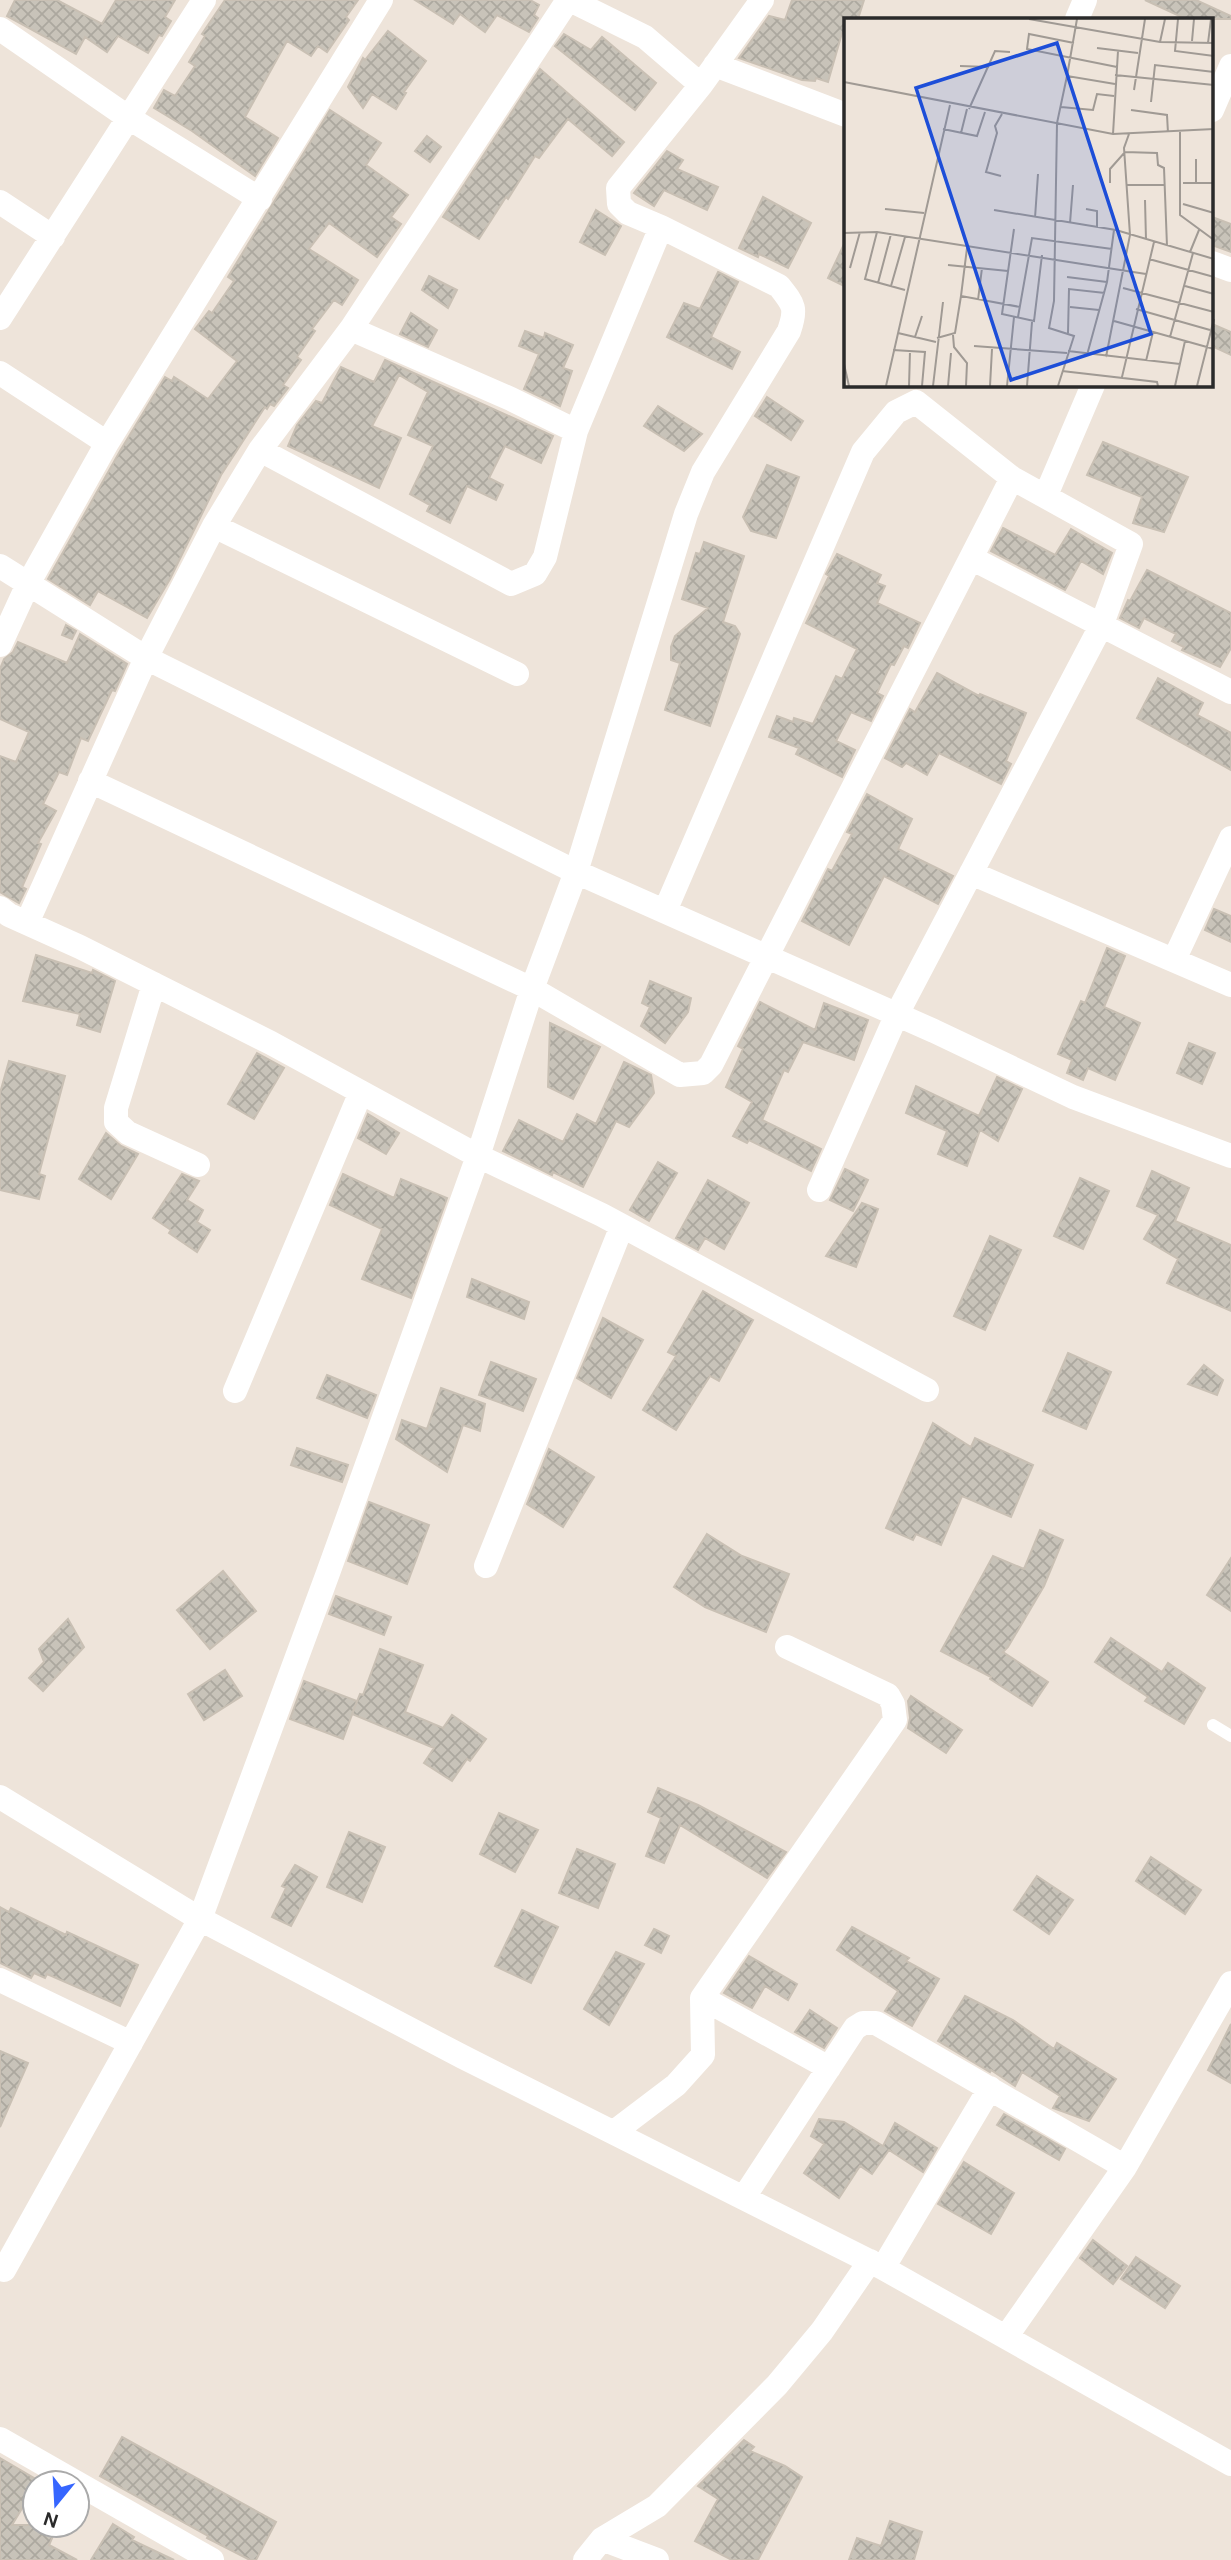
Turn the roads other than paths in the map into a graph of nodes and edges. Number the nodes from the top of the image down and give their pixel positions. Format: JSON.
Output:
{"nodes":[{"id":1,"x":204,"y":0,"type":"edge"},
{"id":2,"x":381,"y":0,"type":"edge"},
{"id":3,"x":569,"y":0,"type":"edge"},
{"id":4,"x":762,"y":0,"type":"edge"},
{"id":5,"x":1085,"y":0,"type":"edge"},
{"id":6,"x":1077,"y":18,"type":"edge"},
{"id":7,"x":0,"y":29,"type":"edge"},
{"id":8,"x":1231,"y":65,"type":"edge"},
{"id":9,"x":708,"y":75,"type":"junction"},
{"id":10,"x":1214,"y":105,"type":"edge"},
{"id":11,"x":844,"y":114,"type":"edge"},
{"id":12,"x":129,"y":118,"type":"junction"},
{"id":13,"x":260,"y":198,"type":"junction"},
{"id":14,"x":0,"y":202,"type":"edge"},
{"id":15,"x":661,"y":227,"type":"junction"},
{"id":16,"x":53,"y":237,"type":"junction"},
{"id":17,"x":1214,"y":264,"type":"edge"},
{"id":18,"x":1231,"y":270,"type":"edge"},
{"id":19,"x":0,"y":318,"type":"edge"},
{"id":20,"x":351,"y":329,"type":"junction"},
{"id":21,"x":0,"y":373,"type":"edge"},
{"id":22,"x":1092,"y":387,"type":"edge"},
{"id":23,"x":919,"y":394,"type":"edge"},
{"id":24,"x":576,"y":431,"type":"junction"},
{"id":25,"x":107,"y":443,"type":"junction"},
{"id":26,"x":261,"y":450,"type":"junction"},
{"id":27,"x":1012,"y":478,"type":"junction"},
{"id":28,"x":1046,"y":495,"type":"junction"},
{"id":29,"x":214,"y":526,"type":"junction"},
{"id":30,"x":971,"y":558,"type":"junction"},
{"id":31,"x":0,"y":566,"type":"edge"},
{"id":32,"x":27,"y":583,"type":"junction"},
{"id":33,"x":1102,"y":624,"type":"junction"},
{"id":34,"x":0,"y":645,"type":"edge"},
{"id":35,"x":146,"y":658,"type":"junction"},
{"id":36,"x":517,"y":674,"type":"dead end"},
{"id":37,"x":1231,"y":692,"type":"edge"},
{"id":38,"x":90,"y":781,"type":"junction"},
{"id":39,"x":1231,"y":838,"type":"edge"},
{"id":40,"x":576,"y":872,"type":"junction"},
{"id":41,"x":971,"y":873,"type":"junction"},
{"id":42,"x":0,"y":908,"type":"edge"},
{"id":43,"x":665,"y":911,"type":"junction"},
{"id":44,"x":27,"y":923,"type":"junction"},
{"id":45,"x":767,"y":957,"type":"junction"},
{"id":46,"x":1174,"y":960,"type":"junction"},
{"id":47,"x":154,"y":984,"type":"junction"},
{"id":48,"x":1231,"y":985,"type":"edge"},
{"id":49,"x":532,"y":989,"type":"junction"},
{"id":50,"x":897,"y":1014,"type":"junction"},
{"id":51,"x":361,"y":1092,"type":"junction"},
{"id":52,"x":478,"y":1156,"type":"junction"},
{"id":53,"x":1231,"y":1156,"type":"edge"},
{"id":54,"x":198,"y":1165,"type":"dead end"},
{"id":55,"x":819,"y":1190,"type":"dead end"},
{"id":56,"x":622,"y":1226,"type":"junction"},
{"id":57,"x":927,"y":1390,"type":"dead end"},
{"id":58,"x":235,"y":1391,"type":"dead end"},
{"id":59,"x":486,"y":1566,"type":"dead end"},
{"id":60,"x":787,"y":1647,"type":"dead end"},
{"id":61,"x":1213,"y":1726,"type":"dead end"},
{"id":62,"x":1231,"y":1736,"type":"edge"},
{"id":63,"x":0,"y":1797,"type":"edge"},
{"id":64,"x":200,"y":1919,"type":"junction"},
{"id":65,"x":0,"y":1980,"type":"edge"},
{"id":66,"x":1231,"y":1983,"type":"edge"},
{"id":67,"x":702,"y":1998,"type":"junction"},
{"id":68,"x":131,"y":2043,"type":"junction"},
{"id":69,"x":829,"y":2067,"type":"junction"},
{"id":70,"x":990,"y":2088,"type":"junction"},
{"id":71,"x":614,"y":2132,"type":"junction"},
{"id":72,"x":1125,"y":2167,"type":"junction"},
{"id":73,"x":744,"y":2197,"type":"junction"},
{"id":74,"x":876,"y":2265,"type":"junction"},
{"id":75,"x":1,"y":2271,"type":"edge"},
{"id":76,"x":1006,"y":2337,"type":"junction"},
{"id":77,"x":0,"y":2439,"type":"edge"},
{"id":78,"x":1231,"y":2464,"type":"edge"},
{"id":79,"x":602,"y":2539,"type":"junction"},
{"id":80,"x":212,"y":2560,"type":"edge"},
{"id":81,"x":585,"y":2560,"type":"edge"},
{"id":82,"x":657,"y":2560,"type":"edge"}],
"edges":[{"from":1,"to":12,"type":"street"},
{"from":2,"to":13,"type":"street"},
{"from":3,"to":9,"type":"street"},
{"from":3,"to":20,"type":"street"},
{"from":4,"to":9,"type":"street"},
{"from":5,"to":6,"type":"street"},
{"from":7,"to":12,"type":"street"},
{"from":8,"to":10,"type":"street"},
{"from":9,"to":11,"type":"street"},
{"from":9,"to":15,"type":"street"},
{"from":12,"to":13,"type":"street"},
{"from":12,"to":16,"type":"street"},
{"from":13,"to":25,"type":"street"},
{"from":14,"to":16,"type":"street"},
{"from":15,"to":24,"type":"street"},
{"from":15,"to":40,"type":"street"},
{"from":16,"to":19,"type":"street"},
{"from":17,"to":18,"type":"street"},
{"from":20,"to":24,"type":"street"},
{"from":20,"to":26,"type":"street"},
{"from":21,"to":25,"type":"street"},
{"from":22,"to":28,"type":"street"},
{"from":23,"to":27,"type":"street"},
{"from":23,"to":43,"type":"street"},
{"from":24,"to":26,"type":"street"},
{"from":25,"to":32,"type":"street"},
{"from":26,"to":29,"type":"street"},
{"from":27,"to":28,"type":"street"},
{"from":27,"to":30,"type":"street"},
{"from":28,"to":33,"type":"street"},
{"from":29,"to":35,"type":"street"},
{"from":29,"to":36,"type":"street"},
{"from":30,"to":33,"type":"street"},
{"from":30,"to":45,"type":"street"},
{"from":31,"to":32,"type":"street"},
{"from":32,"to":34,"type":"street"},
{"from":32,"to":35,"type":"street"},
{"from":33,"to":37,"type":"street"},
{"from":33,"to":41,"type":"street"},
{"from":35,"to":38,"type":"street"},
{"from":35,"to":40,"type":"street"},
{"from":38,"to":44,"type":"street"},
{"from":38,"to":49,"type":"street"},
{"from":39,"to":46,"type":"street"},
{"from":40,"to":43,"type":"street"},
{"from":40,"to":49,"type":"street"},
{"from":41,"to":46,"type":"street"},
{"from":41,"to":50,"type":"street"},
{"from":42,"to":44,"type":"street"},
{"from":43,"to":45,"type":"street"},
{"from":44,"to":47,"type":"street"},
{"from":45,"to":49,"type":"street"},
{"from":45,"to":50,"type":"street"},
{"from":46,"to":48,"type":"street"},
{"from":47,"to":51,"type":"street"},
{"from":47,"to":54,"type":"street"},
{"from":49,"to":52,"type":"street"},
{"from":50,"to":53,"type":"street"},
{"from":50,"to":55,"type":"street"},
{"from":51,"to":52,"type":"street"},
{"from":51,"to":58,"type":"street"},
{"from":52,"to":56,"type":"street"},
{"from":52,"to":64,"type":"street"},
{"from":56,"to":57,"type":"street"},
{"from":56,"to":59,"type":"street"},
{"from":60,"to":67,"type":"street"},
{"from":61,"to":62,"type":"lane"},
{"from":63,"to":64,"type":"street"},
{"from":64,"to":68,"type":"street"},
{"from":64,"to":71,"type":"street"},
{"from":65,"to":68,"type":"street"},
{"from":66,"to":72,"type":"street"},
{"from":67,"to":69,"type":"street"},
{"from":67,"to":71,"type":"street"},
{"from":68,"to":75,"type":"street"},
{"from":69,"to":70,"type":"street"},
{"from":69,"to":73,"type":"street"},
{"from":70,"to":72,"type":"street"},
{"from":70,"to":74,"type":"street"},
{"from":71,"to":73,"type":"street"},
{"from":72,"to":76,"type":"street"},
{"from":73,"to":74,"type":"street"},
{"from":74,"to":76,"type":"street"},
{"from":74,"to":79,"type":"street"},
{"from":76,"to":78,"type":"street"},
{"from":77,"to":80,"type":"street"},
{"from":79,"to":81,"type":"street"},
{"from":79,"to":82,"type":"street"}]}
